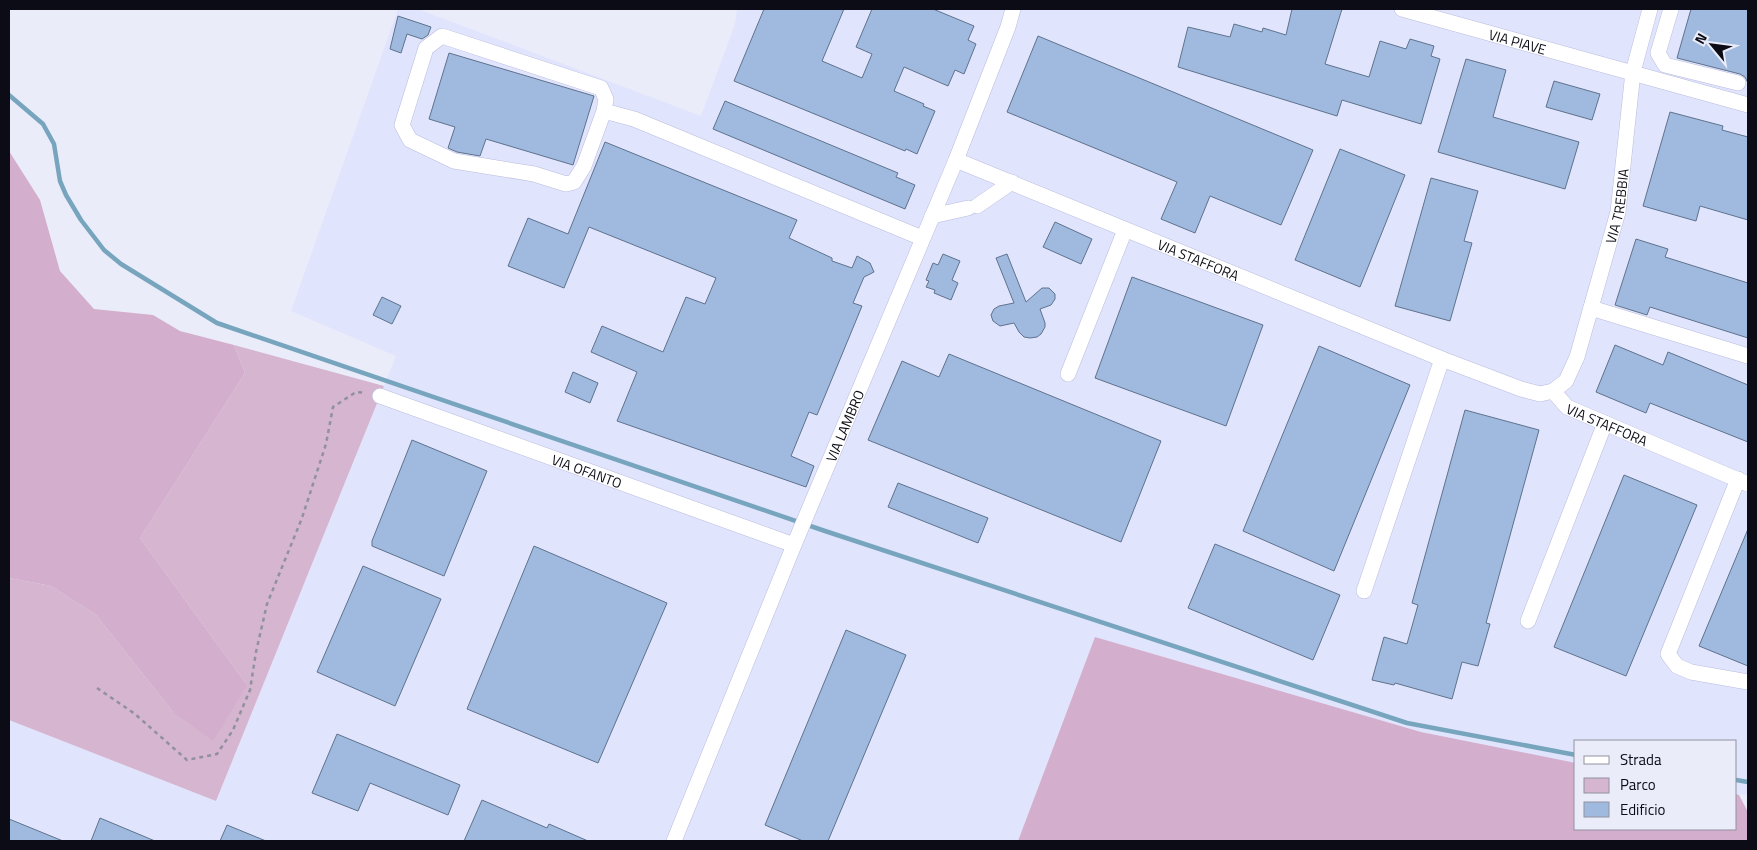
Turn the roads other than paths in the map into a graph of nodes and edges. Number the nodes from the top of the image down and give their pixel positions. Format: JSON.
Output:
{"nodes":[{"id":1,"x":1013,"y":9,"type":"edge"},
{"id":2,"x":1402,"y":9,"type":"edge"},
{"id":3,"x":1650,"y":9,"type":"edge"},
{"id":4,"x":1671,"y":9,"type":"edge"},
{"id":5,"x":1633,"y":72,"type":"junction"},
{"id":6,"x":1738,"y":83,"type":"dead end"},
{"id":7,"x":1748,"y":105,"type":"edge"},
{"id":8,"x":604,"y":111,"type":"junction"},
{"id":9,"x":956,"y":160,"type":"junction"},
{"id":10,"x":1012,"y":182,"type":"junction"},
{"id":11,"x":932,"y":216,"type":"junction"},
{"id":12,"x":1125,"y":230,"type":"junction"},
{"id":13,"x":922,"y":238,"type":"junction"},
{"id":14,"x":1591,"y":308,"type":"junction"},
{"id":15,"x":1748,"y":356,"type":"edge"},
{"id":16,"x":1442,"y":359,"type":"junction"},
{"id":17,"x":1068,"y":374,"type":"dead end"},
{"id":18,"x":1553,"y":391,"type":"junction"},
{"id":19,"x":380,"y":396,"type":"road end"},
{"id":20,"x":1605,"y":424,"type":"junction"},
{"id":21,"x":1743,"y":482,"type":"edge"},
{"id":22,"x":796,"y":541,"type":"junction"},
{"id":23,"x":1364,"y":591,"type":"dead end"},
{"id":24,"x":1528,"y":621,"type":"dead end"},
{"id":25,"x":1748,"y":682,"type":"edge"},
{"id":26,"x":674,"y":841,"type":"edge"}],
"edges":[{"from":1,"to":9,"type":"street","name":"VIA LAMBRO"},
{"from":2,"to":5,"type":"street","name":"VIA PIAVE"},
{"from":3,"to":5,"type":"street","name":"VIA TREBBIA"},
{"from":4,"to":6,"type":"street"},
{"from":5,"to":7,"type":"street","name":"VIA PIAVE"},
{"from":5,"to":14,"type":"street","name":"VIA TREBBIA"},
{"from":8,"to":8,"type":"street"},
{"from":8,"to":13,"type":"street"},
{"from":9,"to":10,"type":"street","name":"VIA STAFFORA"},
{"from":9,"to":11,"type":"street","name":"VIA LAMBRO"},
{"from":10,"to":11,"type":"street"},
{"from":10,"to":12,"type":"street","name":"VIA STAFFORA"},
{"from":11,"to":13,"type":"street","name":"VIA LAMBRO"},
{"from":12,"to":16,"type":"street","name":"VIA STAFFORA"},
{"from":12,"to":17,"type":"street"},
{"from":13,"to":22,"type":"street","name":"VIA LAMBRO"},
{"from":14,"to":15,"type":"street"},
{"from":14,"to":18,"type":"street","name":"VIA TREBBIA"},
{"from":16,"to":18,"type":"street","name":"VIA STAFFORA"},
{"from":16,"to":23,"type":"street"},
{"from":18,"to":20,"type":"street","name":"VIA STAFFORA"},
{"from":19,"to":22,"type":"street","name":"VIA OFANTO"},
{"from":20,"to":21,"type":"street","name":"VIA STAFFORA"},
{"from":20,"to":24,"type":"street"},
{"from":21,"to":25,"type":"street"},
{"from":22,"to":26,"type":"street","name":"VIA LAMBRO"}]}
